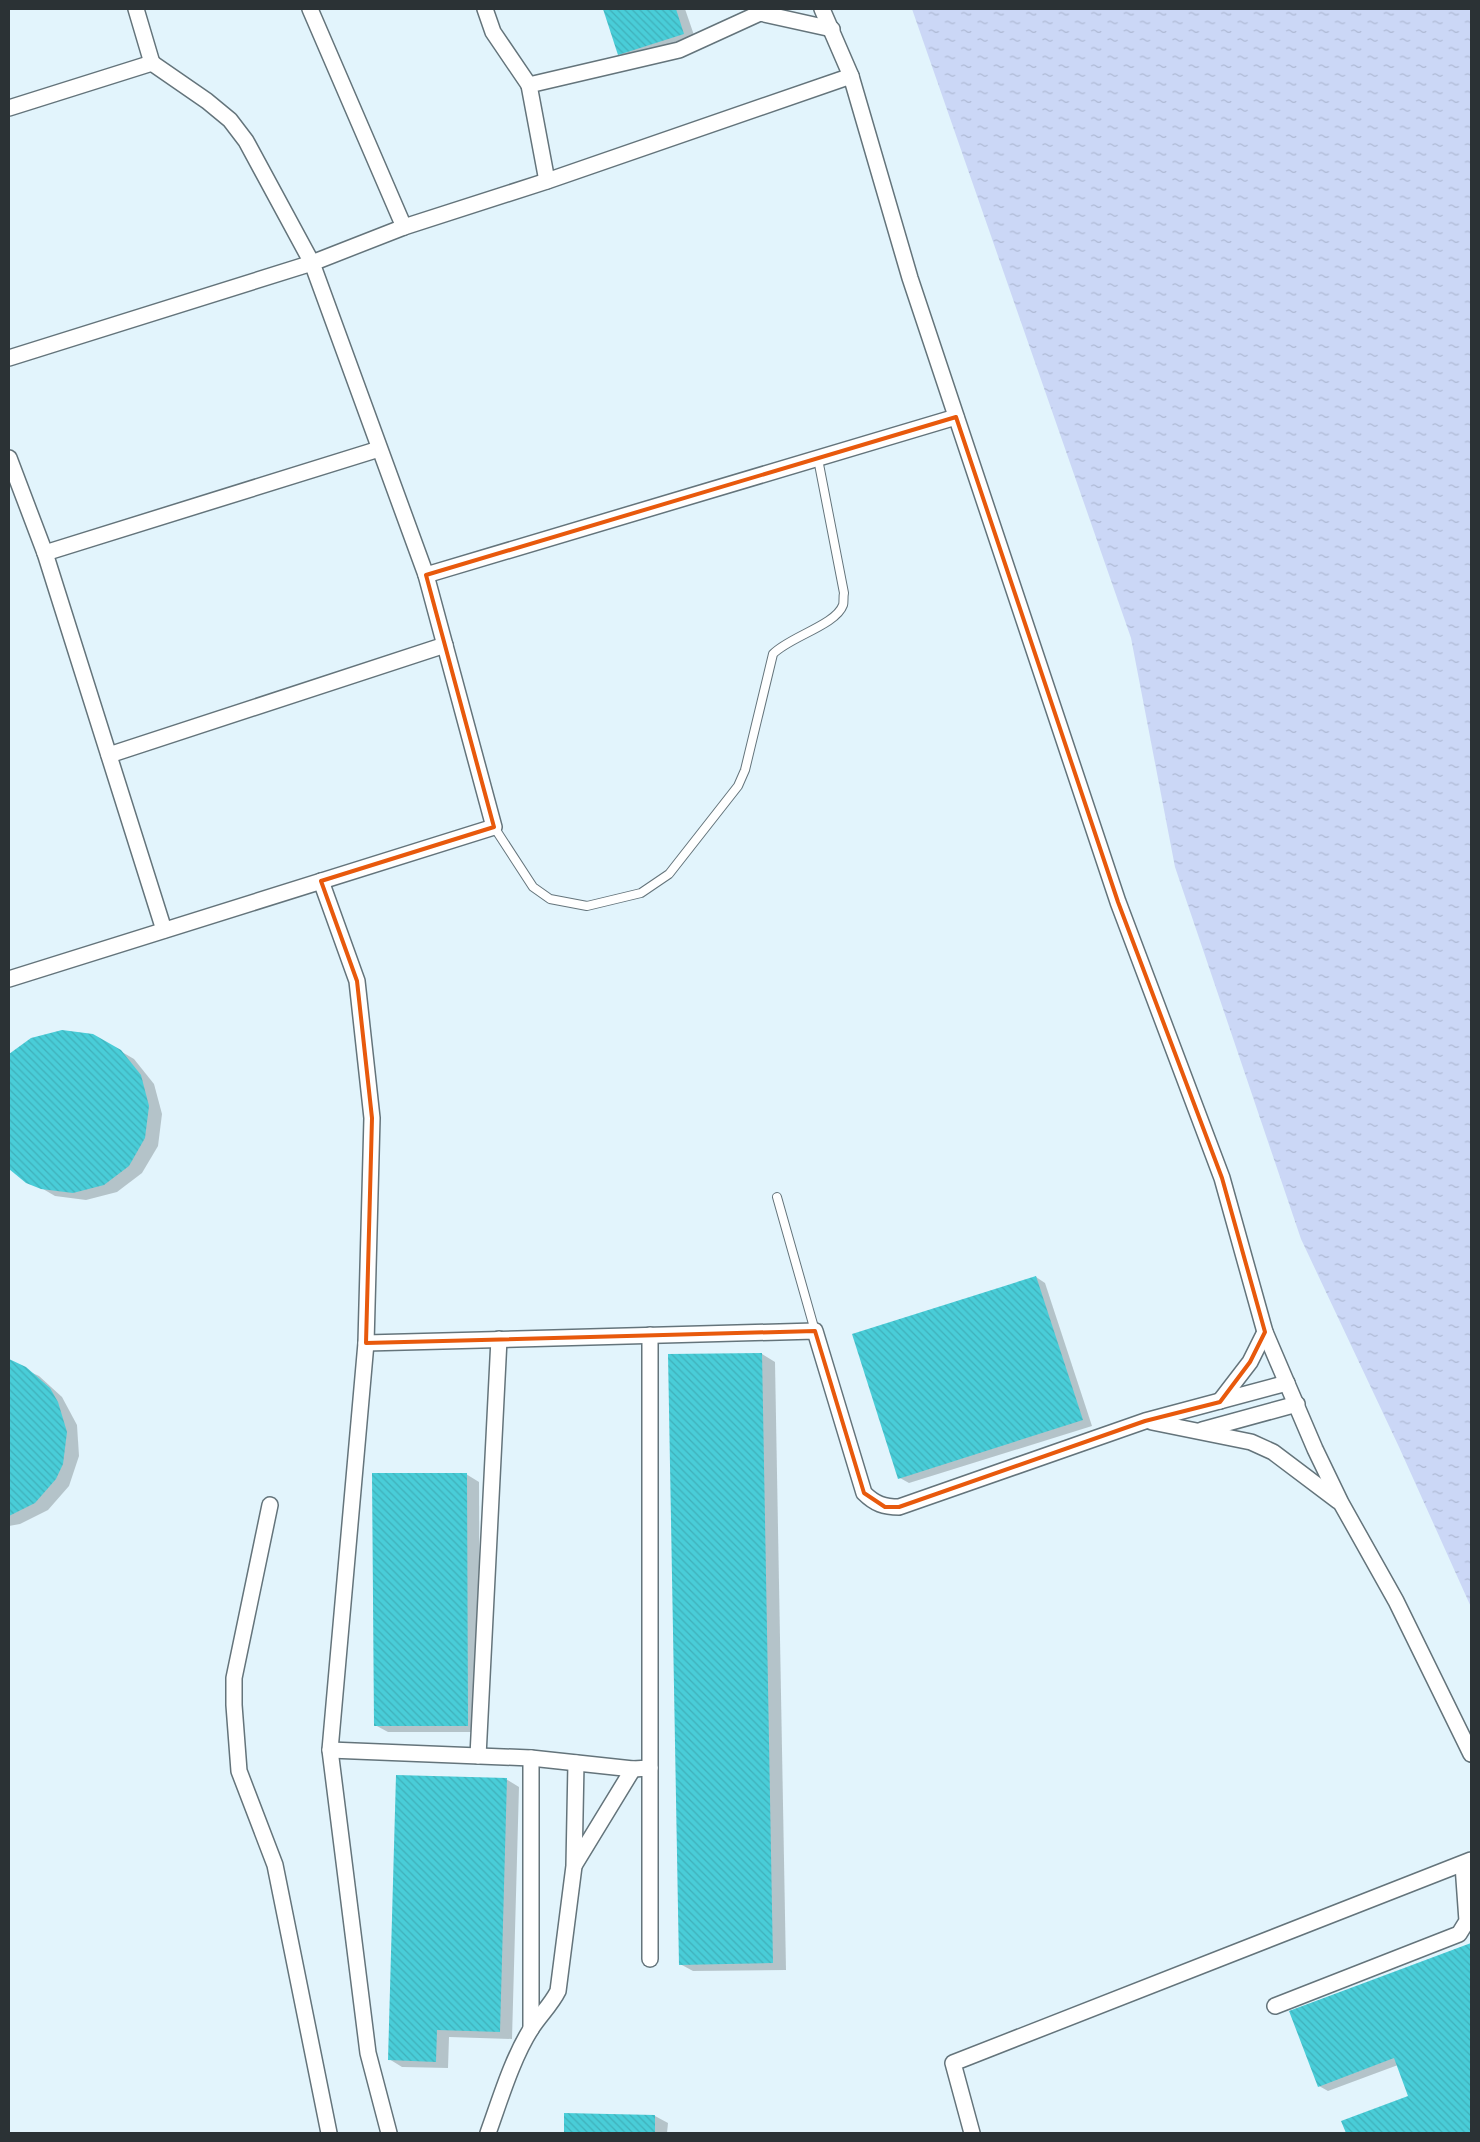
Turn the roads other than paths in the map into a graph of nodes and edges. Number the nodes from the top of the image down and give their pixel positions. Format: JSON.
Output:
{"nodes":[{"id":1,"x":136,"y":9,"type":"edge"},
{"id":2,"x":310,"y":9,"type":"edge"},
{"id":3,"x":485,"y":9,"type":"edge"},
{"id":4,"x":822,"y":9,"type":"edge"},
{"id":5,"x":761,"y":11,"type":"edge"},
{"id":6,"x":832,"y":30,"type":"junction"},
{"id":7,"x":152,"y":63,"type":"junction"},
{"id":8,"x":851,"y":76,"type":"junction"},
{"id":9,"x":529,"y":85,"type":"junction"},
{"id":10,"x":9,"y":108,"type":"edge"},
{"id":11,"x":547,"y":182,"type":"junction"},
{"id":12,"x":404,"y":227,"type":"junction"},
{"id":13,"x":312,"y":263,"type":"junction"},
{"id":14,"x":9,"y":358,"type":"edge"},
{"id":15,"x":956,"y":417,"type":"junction"},
{"id":16,"x":379,"y":449,"type":"junction"},
{"id":17,"x":9,"y":458,"type":"edge"},
{"id":18,"x":818,"y":459,"type":"junction"},
{"id":19,"x":45,"y":553,"type":"junction"},
{"id":20,"x":426,"y":575,"type":"junction"},
{"id":21,"x":444,"y":645,"type":"junction"},
{"id":22,"x":109,"y":755,"type":"junction"},
{"id":23,"x":494,"y":827,"type":"junction"},
{"id":24,"x":321,"y":881,"type":"junction"},
{"id":25,"x":164,"y":930,"type":"junction"},
{"id":26,"x":9,"y":979,"type":"edge"},
{"id":27,"x":777,"y":1197,"type":"dead end"},
{"id":28,"x":815,"y":1331,"type":"junction"},
{"id":29,"x":1265,"y":1332,"type":"junction"},
{"id":30,"x":650,"y":1335,"type":"junction"},
{"id":31,"x":499,"y":1339,"type":"junction"},
{"id":32,"x":366,"y":1343,"type":"junction"},
{"id":33,"x":1287,"y":1383,"type":"junction"},
{"id":34,"x":1220,"y":1402,"type":"junction"},
{"id":35,"x":1297,"y":1404,"type":"junction"},
{"id":36,"x":1145,"y":1421,"type":"junction"},
{"id":37,"x":1200,"y":1430,"type":"junction"},
{"id":38,"x":1341,"y":1503,"type":"junction"},
{"id":39,"x":270,"y":1505,"type":"dead end"},
{"id":40,"x":330,"y":1750,"type":"junction"},
{"id":41,"x":1471,"y":1754,"type":"edge"},
{"id":42,"x":478,"y":1756,"type":"junction"},
{"id":43,"x":531,"y":1758,"type":"junction"},
{"id":44,"x":576,"y":1763,"type":"junction"},
{"id":45,"x":650,"y":1768,"type":"junction"},
{"id":46,"x":633,"y":1769,"type":"junction"},
{"id":47,"x":1467,"y":1862,"type":"edge"},
{"id":48,"x":574,"y":1866,"type":"junction"},
{"id":49,"x":650,"y":1959,"type":"dead end"},
{"id":50,"x":1275,"y":2006,"type":"dead end"},
{"id":51,"x":531,"y":2029,"type":"junction"},
{"id":52,"x":330,"y":2133,"type":"edge"},
{"id":53,"x":389,"y":2133,"type":"edge"},
{"id":54,"x":488,"y":2133,"type":"edge"},
{"id":55,"x":972,"y":2133,"type":"edge"}],
"edges":[{"from":1,"to":7,"type":"street"},
{"from":2,"to":12,"type":"street"},
{"from":3,"to":9,"type":"street"},
{"from":4,"to":6,"type":"street"},
{"from":5,"to":6,"type":"street"},
{"from":5,"to":9,"type":"street"},
{"from":6,"to":8,"type":"street"},
{"from":7,"to":10,"type":"street"},
{"from":7,"to":13,"type":"street"},
{"from":8,"to":11,"type":"street"},
{"from":8,"to":15,"type":"street"},
{"from":9,"to":11,"type":"street"},
{"from":11,"to":12,"type":"street"},
{"from":12,"to":13,"type":"street"},
{"from":13,"to":14,"type":"street"},
{"from":13,"to":16,"type":"street"},
{"from":15,"to":18,"type":"street"},
{"from":15,"to":29,"type":"street"},
{"from":16,"to":19,"type":"street"},
{"from":16,"to":20,"type":"street"},
{"from":17,"to":19,"type":"street"},
{"from":18,"to":20,"type":"street"},
{"from":18,"to":23,"type":"lane"},
{"from":19,"to":22,"type":"street"},
{"from":20,"to":21,"type":"street"},
{"from":21,"to":22,"type":"street"},
{"from":21,"to":23,"type":"street"},
{"from":22,"to":25,"type":"street"},
{"from":23,"to":24,"type":"street"},
{"from":24,"to":25,"type":"street"},
{"from":24,"to":32,"type":"street"},
{"from":25,"to":26,"type":"street"},
{"from":27,"to":28,"type":"lane"},
{"from":28,"to":30,"type":"street"},
{"from":28,"to":36,"type":"street"},
{"from":29,"to":33,"type":"street"},
{"from":29,"to":34,"type":"street"},
{"from":30,"to":31,"type":"street"},
{"from":30,"to":45,"type":"street"},
{"from":31,"to":32,"type":"street"},
{"from":31,"to":42,"type":"street"},
{"from":32,"to":40,"type":"street"},
{"from":33,"to":34,"type":"street"},
{"from":33,"to":35,"type":"street"},
{"from":34,"to":36,"type":"street"},
{"from":35,"to":37,"type":"street"},
{"from":35,"to":38,"type":"street"},
{"from":36,"to":37,"type":"street"},
{"from":37,"to":38,"type":"street"},
{"from":38,"to":41,"type":"street"},
{"from":39,"to":52,"type":"street"},
{"from":40,"to":42,"type":"street"},
{"from":40,"to":53,"type":"street"},
{"from":42,"to":43,"type":"street"},
{"from":43,"to":44,"type":"street"},
{"from":43,"to":51,"type":"street"},
{"from":44,"to":46,"type":"street"},
{"from":44,"to":48,"type":"street"},
{"from":45,"to":46,"type":"street"},
{"from":45,"to":49,"type":"street"},
{"from":46,"to":48,"type":"street"},
{"from":47,"to":50,"type":"street"},
{"from":47,"to":55,"type":"street"},
{"from":48,"to":51,"type":"street"},
{"from":51,"to":54,"type":"street"}]}
